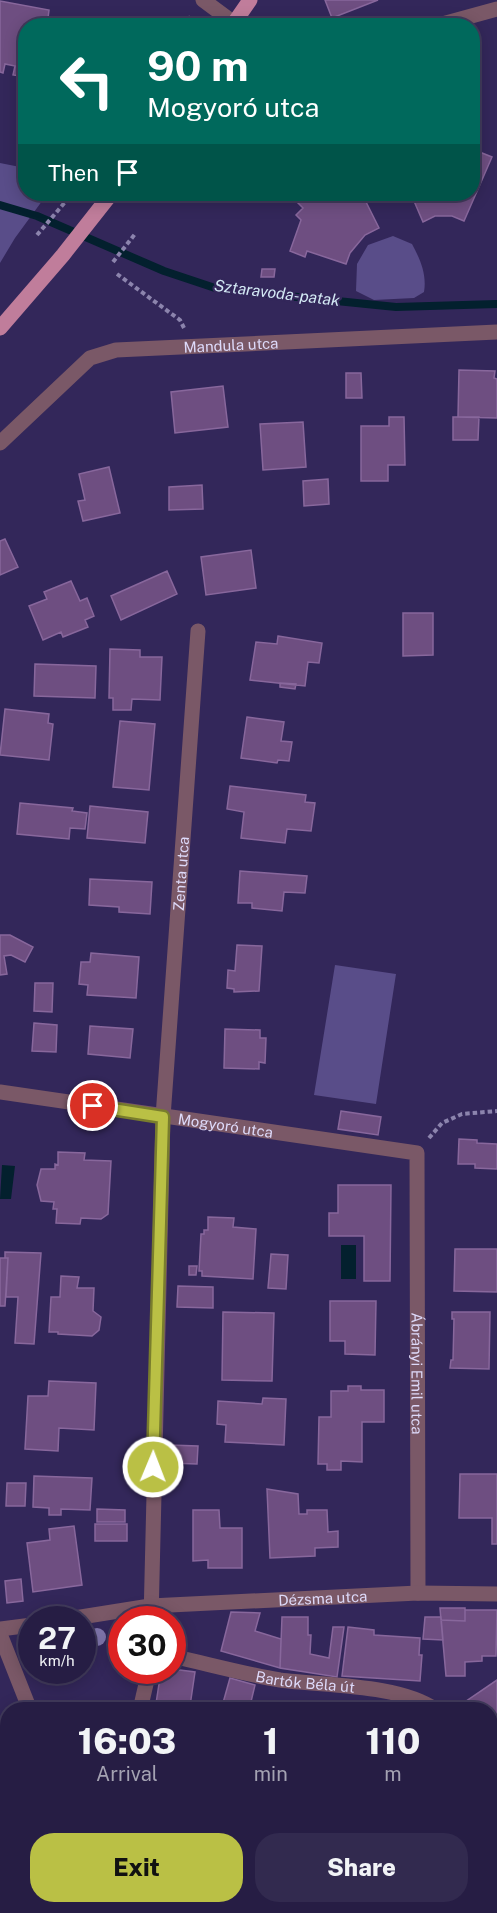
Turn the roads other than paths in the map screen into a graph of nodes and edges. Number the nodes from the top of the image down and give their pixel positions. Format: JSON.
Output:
{"nodes":[{"id":1,"x":203,"y":0,"type":"edge"},
{"id":2,"x":250,"y":0,"type":"edge"},
{"id":3,"x":497,"y":9,"type":"edge"},
{"id":4,"x":226,"y":18,"type":"edge"},
{"id":5,"x":237,"y":18,"type":"edge"},
{"id":6,"x":464,"y":18,"type":"edge"},
{"id":7,"x":106,"y":201,"type":"edge"},
{"id":8,"x":0,"y":328,"type":"edge"},
{"id":9,"x":497,"y":332,"type":"edge"},
{"id":10,"x":0,"y":443,"type":"edge"},
{"id":11,"x":198,"y":631,"type":"dead end"},
{"id":12,"x":0,"y":1092,"type":"edge"},
{"id":13,"x":163,"y":1117,"type":"junction"},
{"id":14,"x":417,"y":1153,"type":"joint"},
{"id":15,"x":418,"y":1593,"type":"junction"},
{"id":16,"x":497,"y":1594,"type":"edge"},
{"id":17,"x":150,"y":1606,"type":"edge"},
{"id":18,"x":186,"y":1610,"type":"edge"},
{"id":19,"x":18,"y":1627,"type":"edge"},
{"id":20,"x":0,"y":1629,"type":"edge"},
{"id":21,"x":0,"y":1634,"type":"edge"},
{"id":22,"x":186,"y":1659,"type":"edge"},
{"id":23,"x":146,"y":1684,"type":"edge"},
{"id":24,"x":27,"y":1702,"type":"edge"},
{"id":25,"x":142,"y":1702,"type":"edge"},
{"id":26,"x":424,"y":1702,"type":"edge"}],
"edges":[{"from":1,"to":4,"type":"street"},
{"from":2,"to":5,"type":"main road"},
{"from":3,"to":6,"type":"street"},
{"from":7,"to":8,"type":"main road"},
{"from":9,"to":10,"type":"street","name":"Mandula utca"},
{"from":11,"to":13,"type":"street","name":"Zenta utca"},
{"from":12,"to":13,"type":"street","name":"Mogyoró utca"},
{"from":13,"to":14,"type":"street","name":"Mogyoró utca"},
{"from":13,"to":17,"type":"street","name":"Zenta utca"},
{"from":14,"to":15,"type":"street","name":"Ábrányi Emil utca"},
{"from":15,"to":16,"type":"street","name":"Dézsma utca"},
{"from":15,"to":18,"type":"street","name":"Dézsma utca"},
{"from":19,"to":20,"type":"street"},
{"from":21,"to":24,"type":"street"},
{"from":22,"to":26,"type":"street","name":"Bartók Béla út"},
{"from":23,"to":25,"type":"street"}]}
